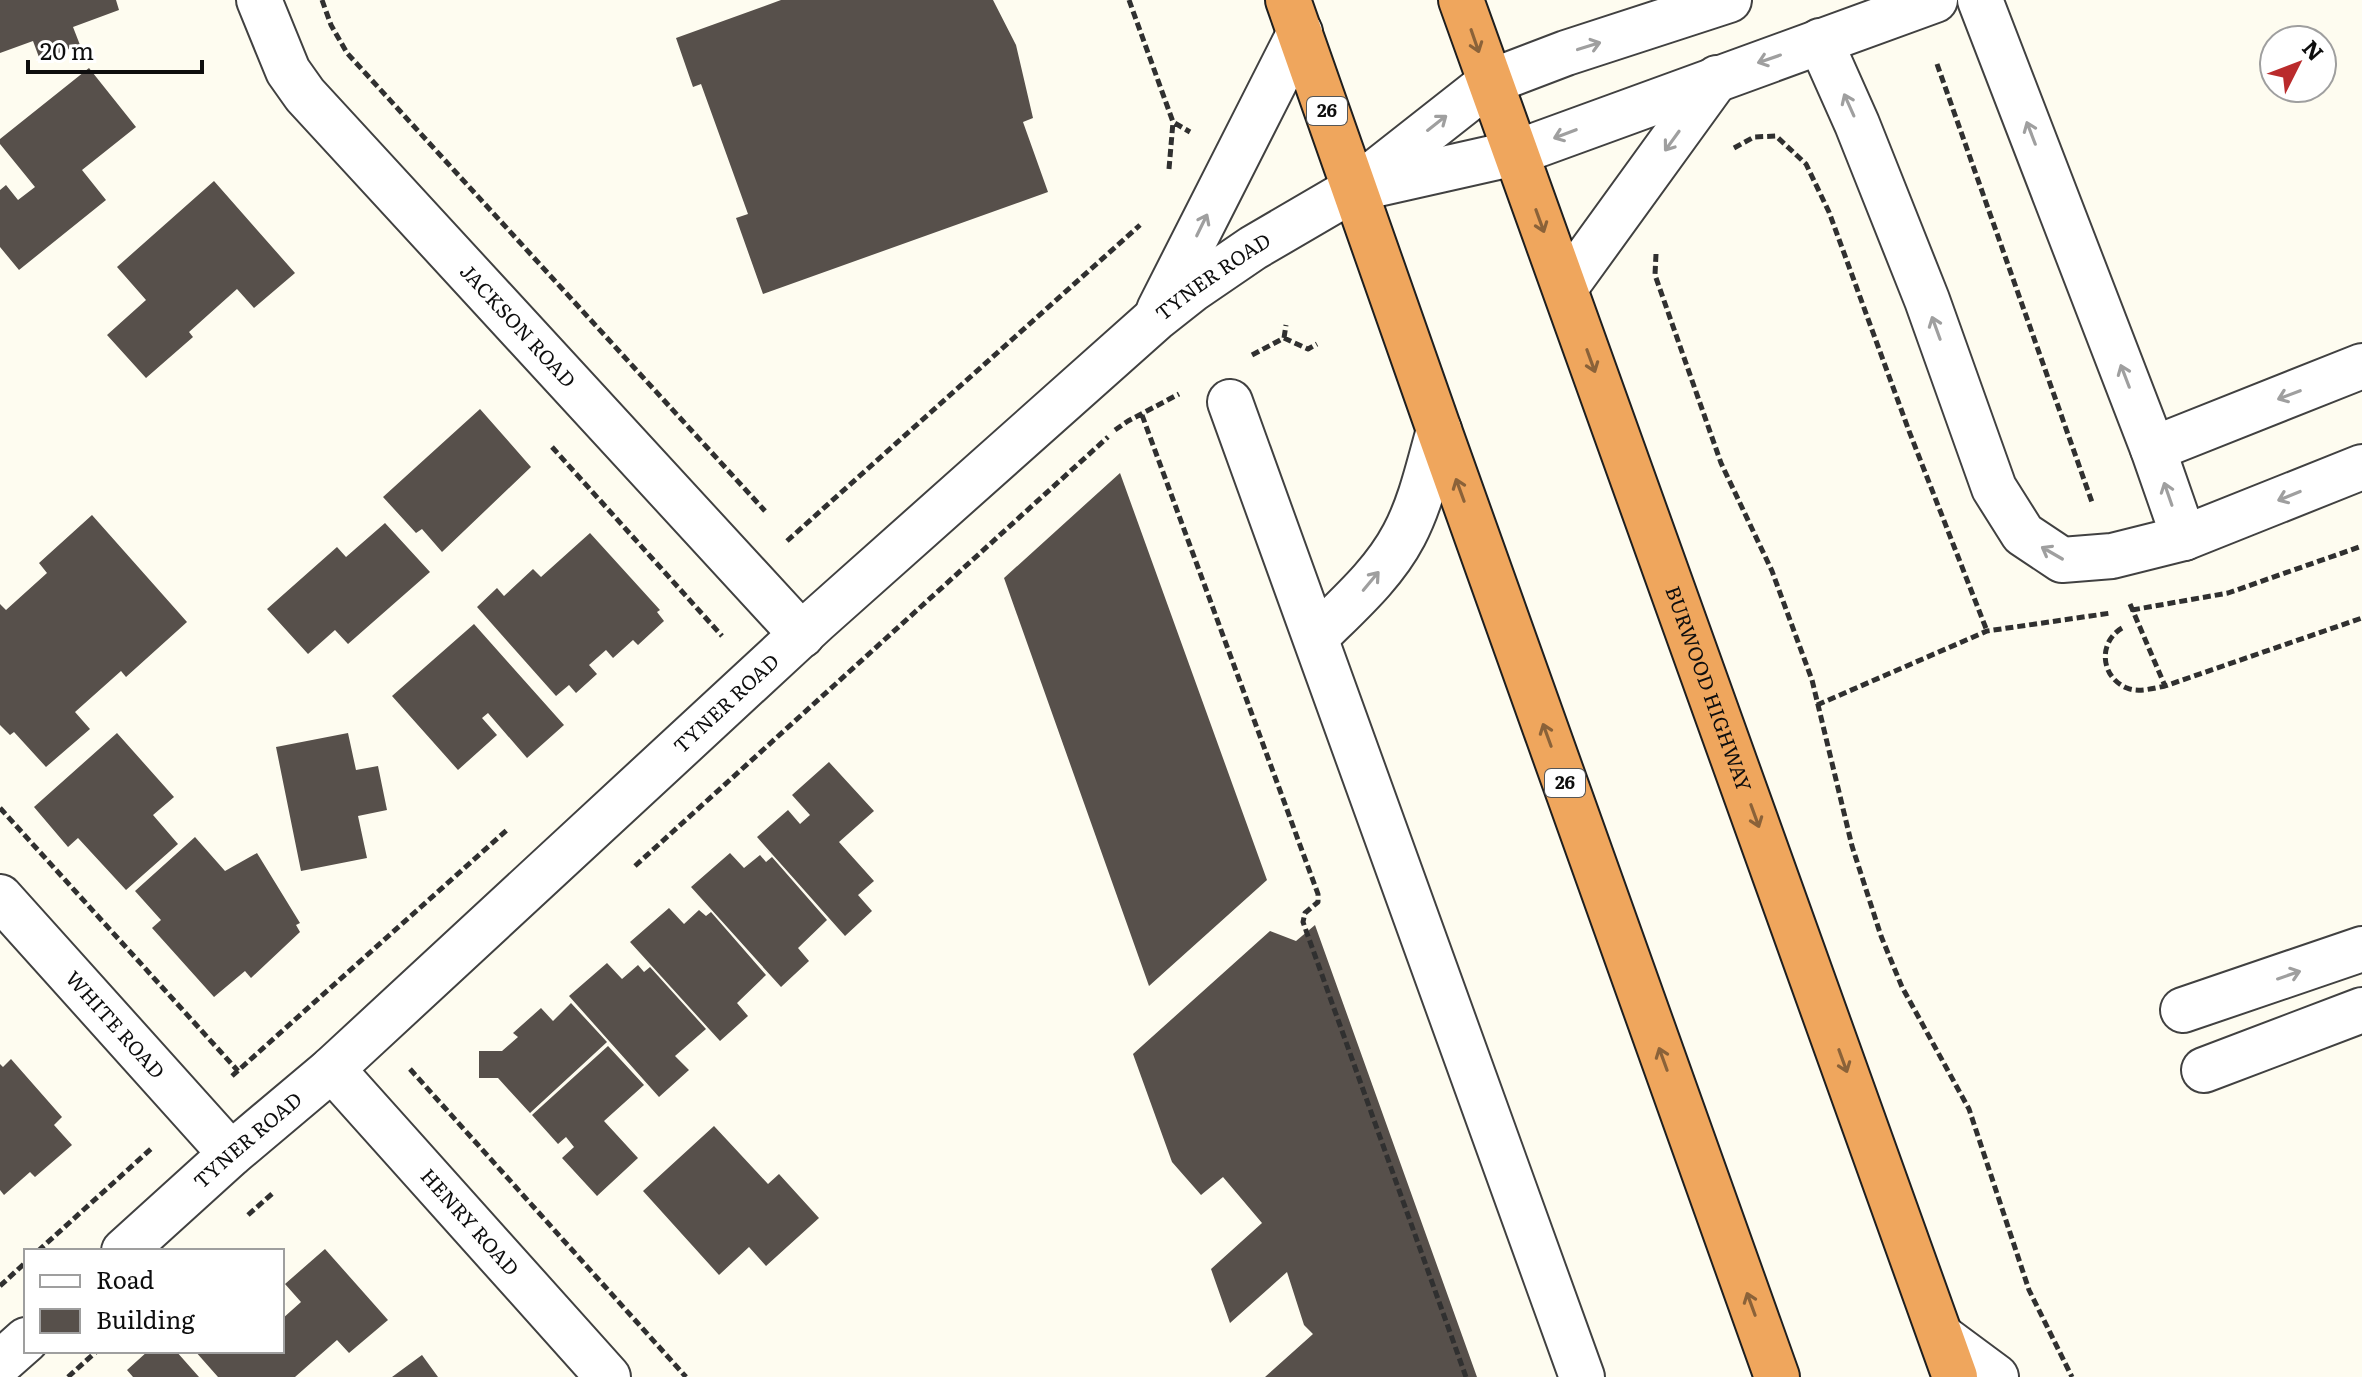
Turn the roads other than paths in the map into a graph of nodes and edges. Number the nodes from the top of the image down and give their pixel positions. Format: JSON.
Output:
{"nodes":[{"id":1,"x":259,"y":0,"type":"edge"},
{"id":2,"x":1461,"y":0,"type":"edge"},
{"id":3,"x":1635,"y":0,"type":"edge"},
{"id":4,"x":1729,"y":0,"type":"edge"},
{"id":5,"x":1935,"y":0,"type":"edge"},
{"id":6,"x":1980,"y":0,"type":"edge"},
{"id":7,"x":1294,"y":16,"type":"edge"},
{"id":8,"x":1674,"y":20,"type":"junction"},
{"id":9,"x":1820,"y":41,"type":"junction"},
{"id":10,"x":1717,"y":78,"type":"junction"},
{"id":11,"x":1490,"y":82,"type":"junction"},
{"id":12,"x":1515,"y":153,"type":"junction"},
{"id":13,"x":1354,"y":189,"type":"junction"},
{"id":14,"x":1565,"y":288,"type":"junction"},
{"id":15,"x":1155,"y":319,"type":"junction"},
{"id":16,"x":2362,"y":366,"type":"edge"},
{"id":17,"x":1230,"y":402,"type":"dead end"},
{"id":18,"x":1439,"y":430,"type":"junction"},
{"id":19,"x":2153,"y":449,"type":"junction"},
{"id":20,"x":2362,"y":467,"type":"edge"},
{"id":21,"x":2184,"y":538,"type":"junction"},
{"id":22,"x":802,"y":635,"type":"junction"},
{"id":23,"x":1316,"y":637,"type":"junction"},
{"id":24,"x":0,"y":897,"type":"edge"},
{"id":25,"x":2362,"y":949,"type":"edge"},
{"id":26,"x":2199,"y":1005,"type":"dead end"},
{"id":27,"x":2362,"y":1010,"type":"edge"},
{"id":28,"x":2220,"y":1063,"type":"dead end"},
{"id":29,"x":332,"y":1069,"type":"junction"},
{"id":30,"x":231,"y":1154,"type":"junction"},
{"id":31,"x":126,"y":1249,"type":"edge"},
{"id":32,"x":24,"y":1342,"type":"edge"},
{"id":33,"x":1948,"y":1357,"type":"edge"},
{"id":34,"x":0,"y":1363,"type":"edge"},
{"id":35,"x":608,"y":1377,"type":"edge"},
{"id":36,"x":1582,"y":1377,"type":"edge"},
{"id":37,"x":1777,"y":1377,"type":"edge"},
{"id":38,"x":1996,"y":1377,"type":"edge"}],
"edges":[{"from":1,"to":22,"type":"street","name":"JACKSON ROAD"},
{"from":2,"to":11,"type":"highway","name":"BURWOOD HIGHWAY","one_way":true},
{"from":3,"to":8,"type":"street"},
{"from":4,"to":8,"type":"street","name":"TYNER ROAD"},
{"from":5,"to":9,"type":"street","name":"TYNER ROAD"},
{"from":19,"to":6,"type":"street","one_way":true},
{"from":7,"to":13,"type":"highway","number":"26"},
{"from":15,"to":7,"type":"street","one_way":true},
{"from":11,"to":8,"type":"street","name":"TYNER ROAD","one_way":true},
{"from":9,"to":10,"type":"street","name":"TYNER ROAD","one_way":true},
{"from":21,"to":9,"type":"street","one_way":true},
{"from":10,"to":12,"type":"street","name":"TYNER ROAD","one_way":true},
{"from":10,"to":14,"type":"street","one_way":true},
{"from":11,"to":12,"type":"highway","name":"BURWOOD HIGHWAY"},
{"from":13,"to":11,"type":"street","name":"TYNER ROAD","one_way":true},
{"from":12,"to":13,"type":"street","name":"TYNER ROAD"},
{"from":12,"to":14,"type":"highway","name":"BURWOOD HIGHWAY","one_way":true},
{"from":13,"to":15,"type":"street","name":"TYNER ROAD"},
{"from":13,"to":18,"type":"highway","number":"26"},
{"from":14,"to":33,"type":"highway","name":"BURWOOD HIGHWAY","one_way":true},
{"from":15,"to":22,"type":"street","name":"TYNER ROAD"},
{"from":16,"to":19,"type":"street","one_way":true},
{"from":17,"to":23,"type":"street"},
{"from":23,"to":18,"type":"street","one_way":true},
{"from":37,"to":18,"type":"highway","number":"26","one_way":true},
{"from":21,"to":19,"type":"street","one_way":true},
{"from":20,"to":21,"type":"street","one_way":true},
{"from":22,"to":29,"type":"street","name":"TYNER ROAD"},
{"from":23,"to":36,"type":"street"},
{"from":24,"to":30,"type":"street","name":"WHITE ROAD"},
{"from":26,"to":25,"type":"street","one_way":true},
{"from":27,"to":28,"type":"street"},
{"from":29,"to":30,"type":"street","name":"TYNER ROAD"},
{"from":29,"to":35,"type":"street","name":"HENRY ROAD"},
{"from":30,"to":31,"type":"street","name":"TYNER ROAD"},
{"from":32,"to":34,"type":"street"},
{"from":33,"to":38,"type":"street"}]}
